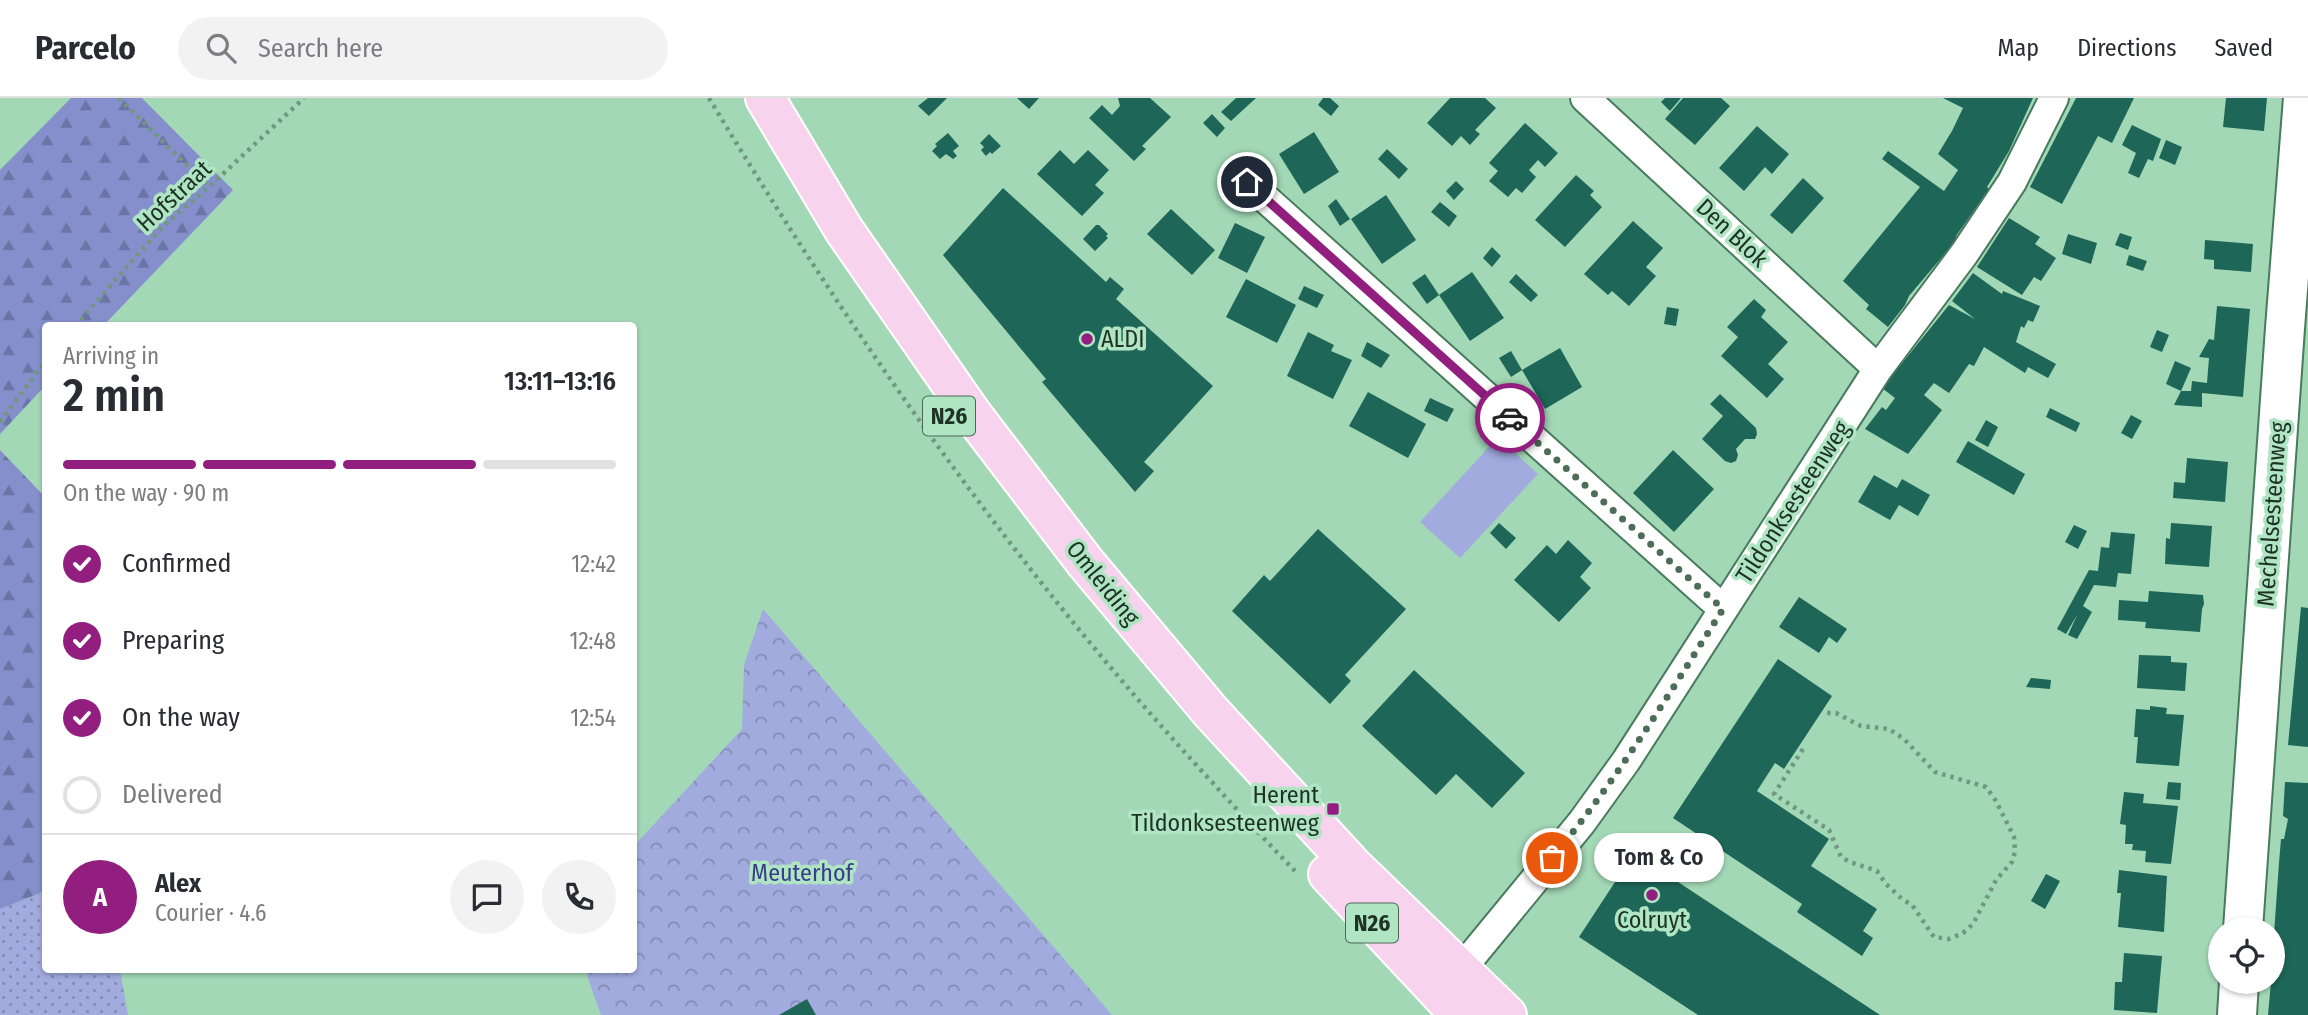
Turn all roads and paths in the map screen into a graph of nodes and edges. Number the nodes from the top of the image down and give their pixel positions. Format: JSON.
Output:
{"nodes":[{"id":1,"x":119,"y":98,"type":"edge"},
{"id":2,"x":304,"y":98,"type":"edge"},
{"id":3,"x":741,"y":98,"type":"edge"},
{"id":4,"x":765,"y":98,"type":"edge"},
{"id":5,"x":1585,"y":98,"type":"edge"},
{"id":6,"x":2054,"y":98,"type":"edge"},
{"id":7,"x":2303,"y":98,"type":"edge"},
{"id":8,"x":1247,"y":182,"type":"dead end"},
{"id":9,"x":209,"y":187,"type":"junction"},
{"id":10,"x":79,"y":322,"type":"edge"},
{"id":11,"x":42,"y":365,"type":"edge"},
{"id":12,"x":1878,"y":369,"type":"junction"},
{"id":13,"x":0,"y":422,"type":"edge"},
{"id":14,"x":1723,"y":609,"type":"junction"},
{"id":15,"x":1826,"y":713,"type":"dead end"},
{"id":16,"x":1803,"y":749,"type":"dead end"},
{"id":17,"x":2244,"y":917,"type":"edge"},
{"id":18,"x":1454,"y":994,"type":"edge"},
{"id":19,"x":2238,"y":994,"type":"edge"},
{"id":20,"x":1507,"y":1015,"type":"edge"},
{"id":21,"x":2237,"y":1015,"type":"edge"}],
"edges":[{"from":1,"to":9,"type":"path"},
{"from":2,"to":9,"type":"path","name":"Hofstraat"},
{"from":3,"to":18,"type":"main road","name":"Omleiding","number":"N26"},
{"from":4,"to":18,"type":"main road","name":"Omleiding","number":"N26"},
{"from":5,"to":12,"type":"street","name":"Den Blok"},
{"from":6,"to":12,"type":"street","name":"Tildonksesteenweg"},
{"from":7,"to":17,"type":"street","name":"Mechelsesteenweg"},
{"from":8,"to":14,"type":"street"},
{"from":9,"to":10,"type":"path","name":"Hofstraat"},
{"from":11,"to":13,"type":"path"},
{"from":12,"to":14,"type":"street","name":"Tildonksesteenweg"},
{"from":14,"to":18,"type":"street","name":"Tildonksesteenweg"},
{"from":15,"to":16,"type":"path"},
{"from":18,"to":20,"type":"main road","name":"Omleiding","number":"N26"},
{"from":19,"to":21,"type":"street"}]}
